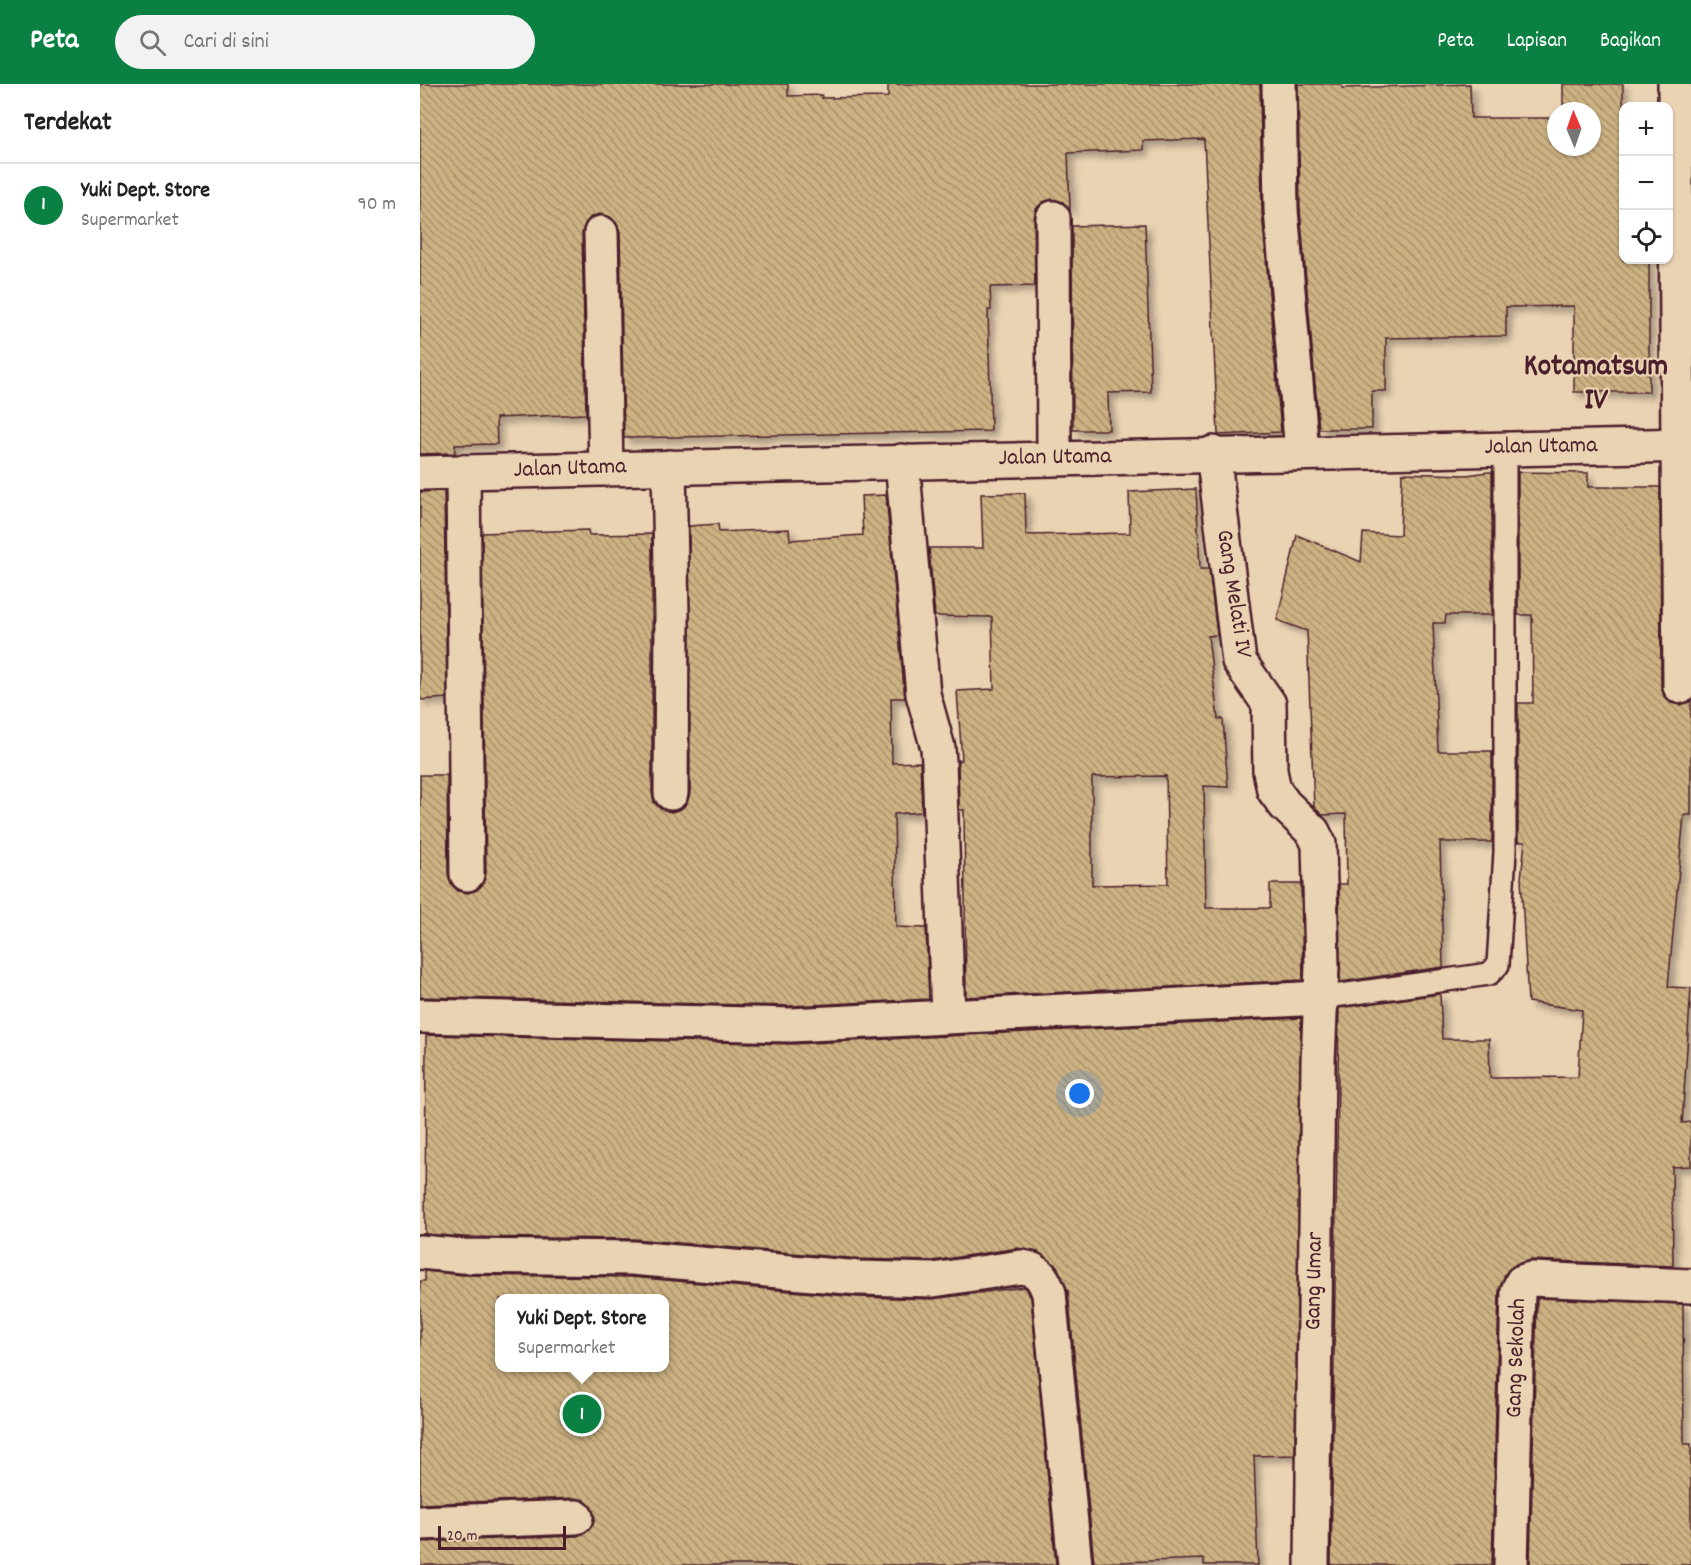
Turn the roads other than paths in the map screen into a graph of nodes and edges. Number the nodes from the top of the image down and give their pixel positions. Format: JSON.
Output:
{"nodes":[{"id":1,"x":1279,"y":84,"type":"edge"},
{"id":2,"x":1675,"y":84,"type":"edge"},
{"id":3,"x":1053,"y":218,"type":"dead end"},
{"id":4,"x":601,"y":233,"type":"dead end"},
{"id":5,"x":1684,"y":445,"type":"edge"},
{"id":6,"x":1506,"y":448,"type":"junction"},
{"id":7,"x":1302,"y":452,"type":"junction"},
{"id":8,"x":1213,"y":453,"type":"junction"},
{"id":9,"x":1054,"y":458,"type":"junction"},
{"id":10,"x":902,"y":461,"type":"junction"},
{"id":11,"x":669,"y":467,"type":"junction"},
{"id":12,"x":606,"y":468,"type":"junction"},
{"id":13,"x":463,"y":472,"type":"junction"},
{"id":14,"x":420,"y":473,"type":"edge"},
{"id":15,"x":1680,"y":686,"type":"dead end"},
{"id":16,"x":671,"y":793,"type":"dead end"},
{"id":17,"x":467,"y":874,"type":"dead end"},
{"id":18,"x":1320,"y":998,"type":"junction"},
{"id":19,"x":420,"y":1016,"type":"edge"},
{"id":20,"x":948,"y":1016,"type":"junction"},
{"id":21,"x":420,"y":1252,"type":"edge"},
{"id":22,"x":1691,"y":1286,"type":"edge"},
{"id":23,"x":576,"y":1516,"type":"dead end"},
{"id":24,"x":420,"y":1523,"type":"edge"},
{"id":25,"x":1075,"y":1565,"type":"edge"},
{"id":26,"x":1312,"y":1565,"type":"edge"},
{"id":27,"x":1511,"y":1565,"type":"edge"}],
"edges":[{"from":1,"to":7,"type":"street"},
{"from":2,"to":5,"type":"street"},
{"from":3,"to":9,"type":"street"},
{"from":4,"to":12,"type":"street"},
{"from":5,"to":6,"type":"street","name":"Jalan Utama"},
{"from":5,"to":15,"type":"street"},
{"from":6,"to":7,"type":"street","name":"Jalan Utama"},
{"from":6,"to":18,"type":"lane"},
{"from":7,"to":8,"type":"street","name":"Jalan Utama"},
{"from":8,"to":9,"type":"street","name":"Jalan Utama"},
{"from":8,"to":18,"type":"street","name":"Gang Melati IV"},
{"from":9,"to":10,"type":"street","name":"Jalan Utama"},
{"from":10,"to":11,"type":"street","name":"Jalan Utama"},
{"from":10,"to":20,"type":"street"},
{"from":11,"to":12,"type":"street","name":"Jalan Utama"},
{"from":11,"to":16,"type":"street"},
{"from":12,"to":13,"type":"street","name":"Jalan Utama"},
{"from":13,"to":14,"type":"street","name":"Jalan Utama"},
{"from":13,"to":17,"type":"street"},
{"from":18,"to":20,"type":"street"},
{"from":18,"to":26,"type":"street","name":"Gang Umar"},
{"from":19,"to":20,"type":"street"},
{"from":21,"to":25,"type":"street"},
{"from":22,"to":27,"type":"street","name":"Gang Sekolah"},
{"from":23,"to":24,"type":"street"}]}
